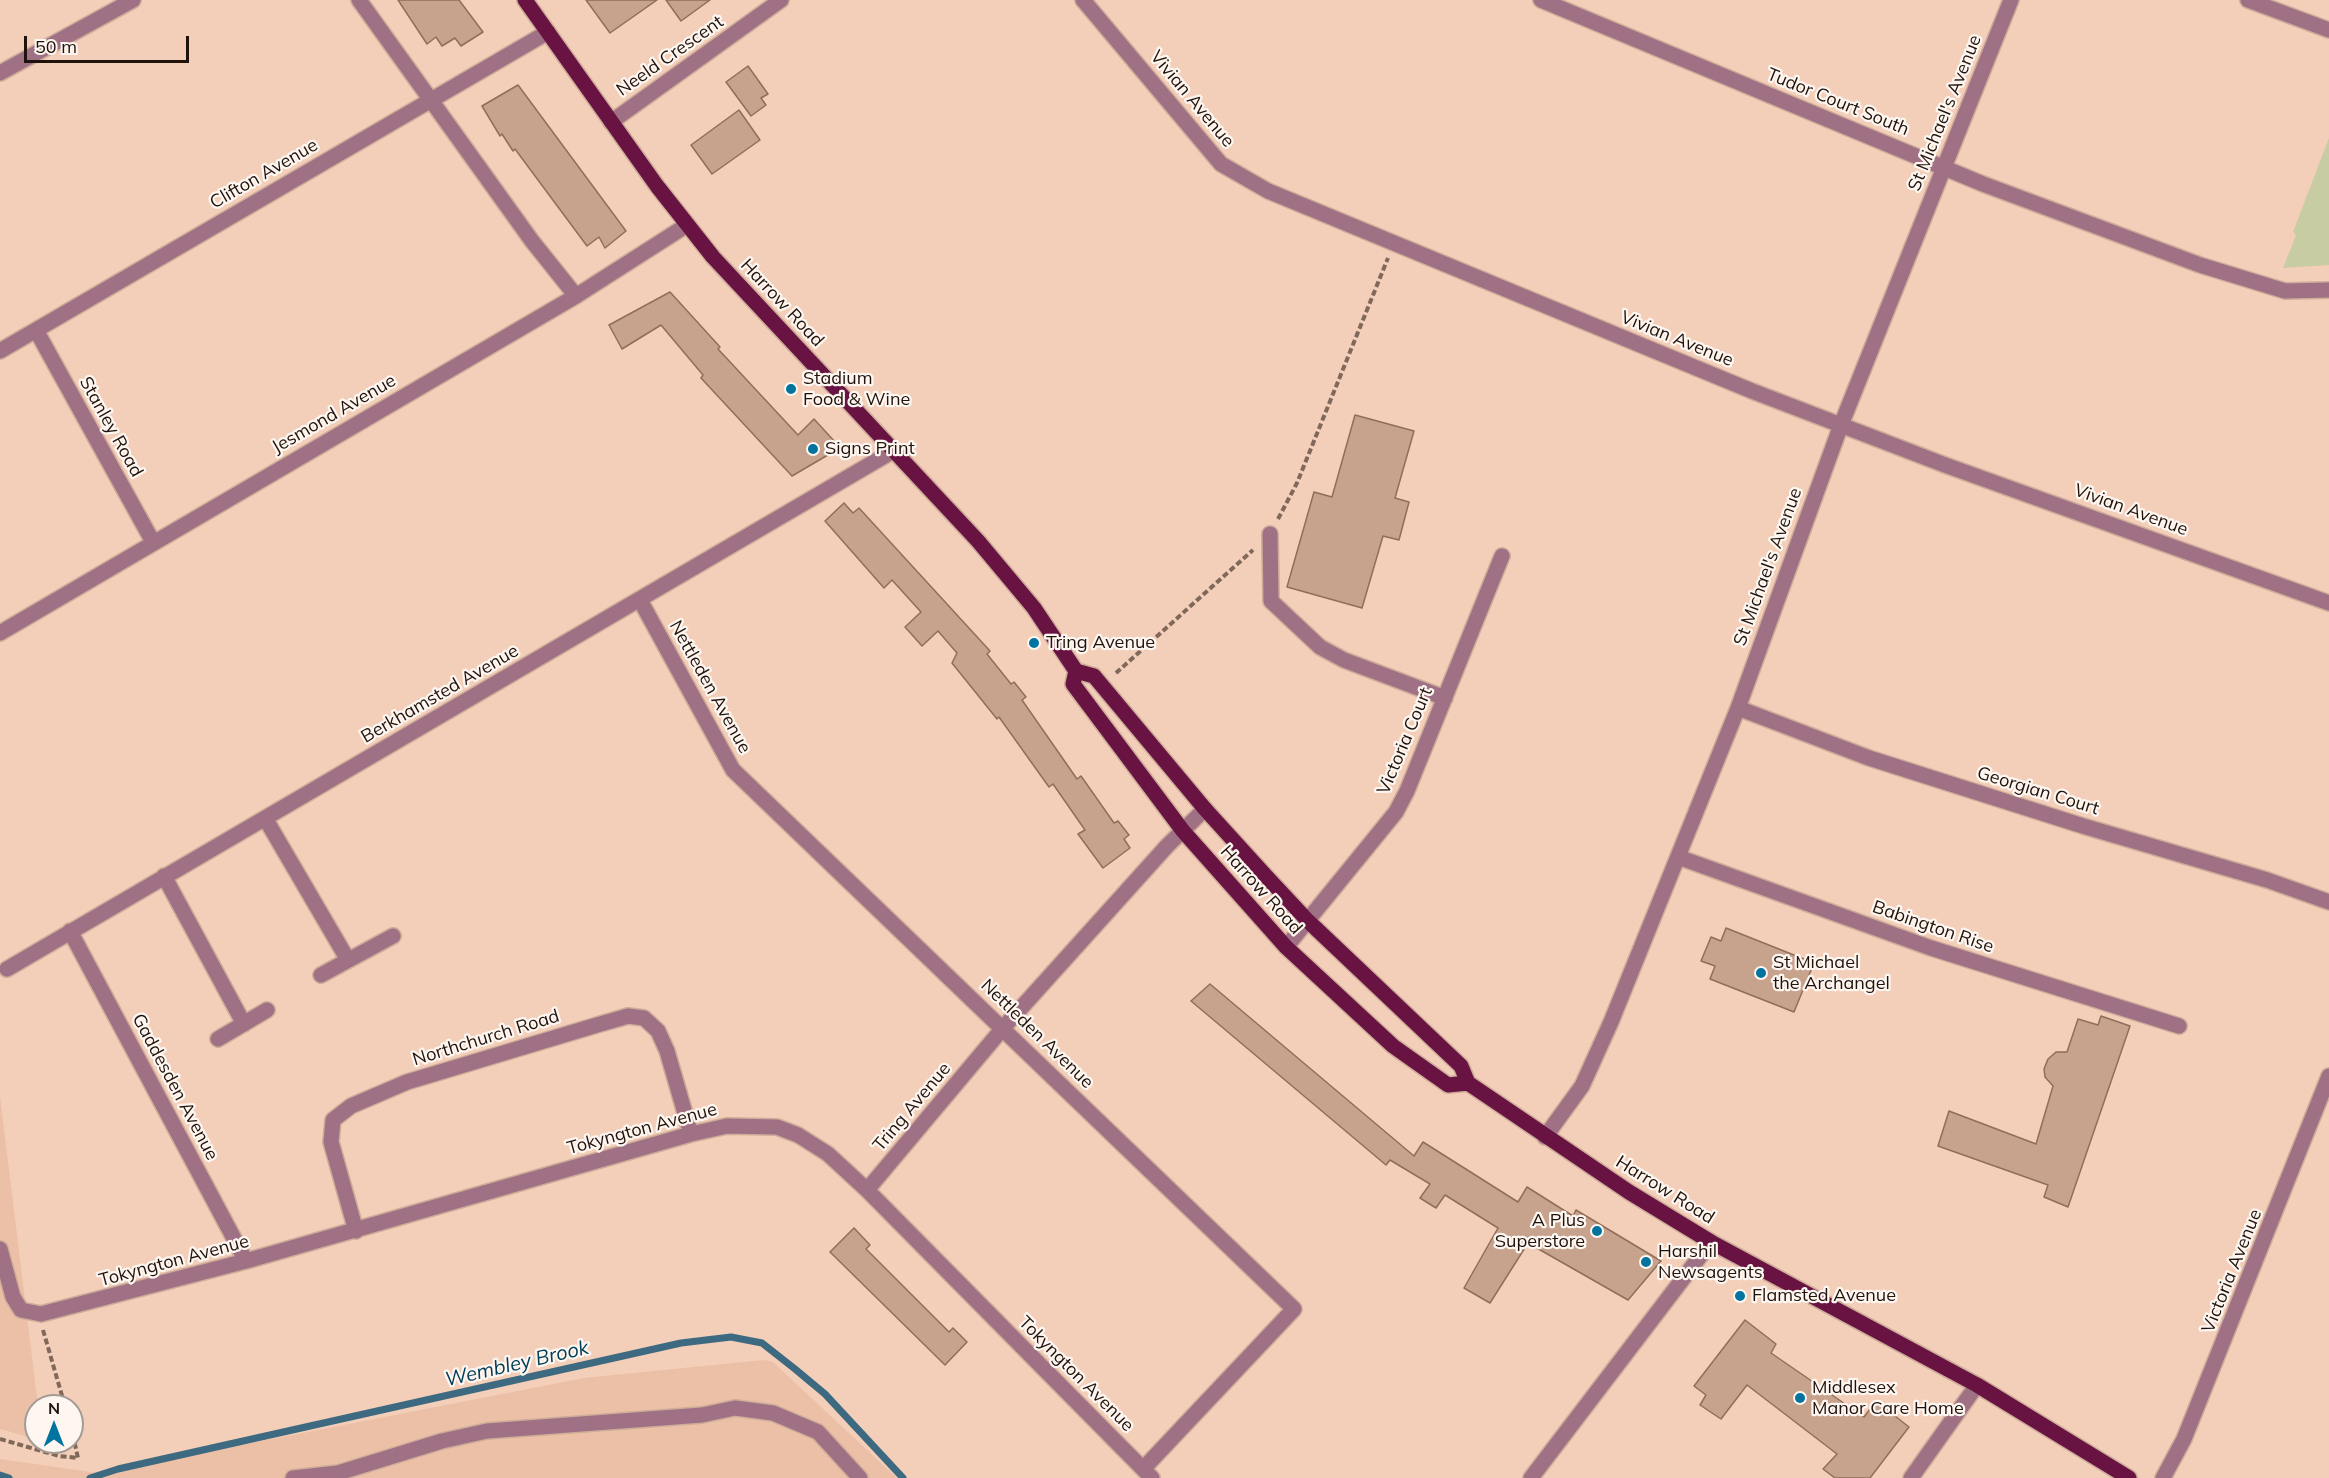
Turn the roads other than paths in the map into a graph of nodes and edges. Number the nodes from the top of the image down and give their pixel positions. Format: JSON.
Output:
{"nodes":[{"id":1,"x":133,"y":0,"type":"edge"},
{"id":2,"x":359,"y":0,"type":"edge"},
{"id":3,"x":525,"y":0,"type":"edge"},
{"id":4,"x":781,"y":0,"type":"edge"},
{"id":5,"x":1083,"y":0,"type":"edge"},
{"id":6,"x":1541,"y":0,"type":"edge"},
{"id":7,"x":2011,"y":0,"type":"edge"},
{"id":8,"x":2248,"y":0,"type":"edge"},
{"id":9,"x":2329,"y":30,"type":"edge"},
{"id":10,"x":548,"y":32,"type":"junction"},
{"id":11,"x":0,"y":73,"type":"edge"},
{"id":12,"x":430,"y":100,"type":"junction"},
{"id":13,"x":611,"y":122,"type":"junction"},
{"id":14,"x":1945,"y":166,"type":"junction"},
{"id":15,"x":687,"y":225,"type":"junction"},
{"id":16,"x":2329,"y":290,"type":"edge"},
{"id":17,"x":576,"y":296,"type":"junction"},
{"id":18,"x":36,"y":330,"type":"junction"},
{"id":19,"x":0,"y":351,"type":"edge"},
{"id":20,"x":1841,"y":424,"type":"junction"},
{"id":21,"x":893,"y":451,"type":"junction"},
{"id":22,"x":1270,"y":534,"type":"road end"},
{"id":23,"x":153,"y":542,"type":"junction"},
{"id":24,"x":1502,"y":556,"type":"dead end"},
{"id":25,"x":640,"y":600,"type":"junction"},
{"id":26,"x":2329,"y":603,"type":"edge"},
{"id":27,"x":0,"y":633,"type":"edge"},
{"id":28,"x":1076,"y":671,"type":"junction"},
{"id":29,"x":1445,"y":698,"type":"junction"},
{"id":30,"x":1738,"y":708,"type":"junction"},
{"id":31,"x":1205,"y":809,"type":"junction"},
{"id":32,"x":265,"y":818,"type":"junction"},
{"id":33,"x":1183,"y":831,"type":"junction"},
{"id":34,"x":1678,"y":857,"type":"junction"},
{"id":35,"x":164,"y":876,"type":"junction"},
{"id":36,"x":2329,"y":902,"type":"edge"},
{"id":37,"x":1308,"y":921,"type":"junction"},
{"id":38,"x":70,"y":931,"type":"junction"},
{"id":39,"x":393,"y":936,"type":"dead end"},
{"id":40,"x":1286,"y":947,"type":"junction"},
{"id":41,"x":348,"y":960,"type":"junction"},
{"id":42,"x":7,"y":969,"type":"dead end"},
{"id":43,"x":321,"y":975,"type":"dead end"},
{"id":44,"x":267,"y":1010,"type":"dead end"},
{"id":45,"x":244,"y":1024,"type":"junction"},
{"id":46,"x":2179,"y":1026,"type":"dead end"},
{"id":47,"x":1003,"y":1028,"type":"junction"},
{"id":48,"x":218,"y":1039,"type":"dead end"},
{"id":49,"x":2329,"y":1076,"type":"edge"},
{"id":50,"x":1468,"y":1083,"type":"junction"},
{"id":51,"x":691,"y":1134,"type":"junction"},
{"id":52,"x":1545,"y":1137,"type":"junction"},
{"id":53,"x":867,"y":1190,"type":"junction"},
{"id":54,"x":356,"y":1231,"type":"junction"},
{"id":55,"x":1711,"y":1242,"type":"junction"},
{"id":56,"x":0,"y":1249,"type":"edge"},
{"id":57,"x":246,"y":1262,"type":"junction"},
{"id":58,"x":1977,"y":1385,"type":"junction"},
{"id":59,"x":1147,"y":1473,"type":"edge"},
{"id":60,"x":293,"y":1478,"type":"edge"},
{"id":61,"x":860,"y":1478,"type":"edge"},
{"id":62,"x":1531,"y":1478,"type":"edge"},
{"id":63,"x":1911,"y":1478,"type":"edge"},
{"id":64,"x":2129,"y":1478,"type":"edge"},
{"id":65,"x":2163,"y":1478,"type":"edge"}],
"edges":[{"from":1,"to":11,"type":"street"},
{"from":2,"to":12,"type":"street"},
{"from":3,"to":10,"type":"main road","name":"Harrow Road"},
{"from":4,"to":13,"type":"street","name":"Neeld Crescent"},
{"from":5,"to":20,"type":"street","name":"Vivian Avenue"},
{"from":6,"to":14,"type":"street","name":"Tudor Court South"},
{"from":7,"to":14,"type":"street","name":"St Michael's Avenue"},
{"from":8,"to":9,"type":"street"},
{"from":10,"to":12,"type":"street","name":"Clifton Avenue"},
{"from":10,"to":13,"type":"main road","name":"Harrow Road"},
{"from":12,"to":17,"type":"street"},
{"from":12,"to":18,"type":"street","name":"Clifton Avenue"},
{"from":13,"to":15,"type":"main road","name":"Harrow Road"},
{"from":14,"to":16,"type":"street","name":"Tudor Court South"},
{"from":14,"to":20,"type":"street","name":"St Michael's Avenue"},
{"from":15,"to":17,"type":"street","name":"Jesmond Avenue"},
{"from":15,"to":21,"type":"main road","name":"Harrow Road"},
{"from":17,"to":23,"type":"street","name":"Jesmond Avenue"},
{"from":18,"to":19,"type":"street","name":"Clifton Avenue"},
{"from":18,"to":23,"type":"street","name":"Stanley Road"},
{"from":20,"to":26,"type":"street","name":"Vivian Avenue"},
{"from":20,"to":30,"type":"street","name":"St Michael's Avenue"},
{"from":21,"to":25,"type":"street","name":"Berkhamsted Avenue"},
{"from":21,"to":28,"type":"main road","name":"Harrow Road"},
{"from":22,"to":29,"type":"street"},
{"from":23,"to":27,"type":"street","name":"Jesmond Avenue"},
{"from":24,"to":29,"type":"street","name":"Victoria Court"},
{"from":25,"to":32,"type":"street","name":"Berkhamsted Avenue"},
{"from":25,"to":47,"type":"street","name":"Nettleden Avenue"},
{"from":28,"to":31,"type":"main road","name":"Harrow Road"},
{"from":28,"to":33,"type":"main road","name":"Harrow Road"},
{"from":29,"to":37,"type":"street","name":"Victoria Court"},
{"from":30,"to":34,"type":"street","name":"St Michael's Avenue"},
{"from":30,"to":36,"type":"street","name":"Georgian Court"},
{"from":31,"to":33,"type":"street","name":"Tring Avenue"},
{"from":31,"to":37,"type":"main road","name":"Harrow Road"},
{"from":32,"to":35,"type":"street","name":"Berkhamsted Avenue"},
{"from":32,"to":41,"type":"street"},
{"from":33,"to":40,"type":"main road","name":"Harrow Road"},
{"from":33,"to":47,"type":"street","name":"Tring Avenue"},
{"from":34,"to":46,"type":"street","name":"Babington Rise"},
{"from":34,"to":52,"type":"street","name":"St Michael's Avenue"},
{"from":35,"to":38,"type":"street","name":"Berkhamsted Avenue"},
{"from":35,"to":45,"type":"street"},
{"from":37,"to":40,"type":"street","name":"Victoria Court"},
{"from":37,"to":50,"type":"main road","name":"Harrow Road"},
{"from":38,"to":42,"type":"street","name":"Berkhamsted Avenue"},
{"from":38,"to":57,"type":"street","name":"Gaddesden Avenue"},
{"from":39,"to":41,"type":"street"},
{"from":40,"to":50,"type":"main road","name":"Harrow Road"},
{"from":41,"to":43,"type":"street"},
{"from":44,"to":45,"type":"street"},
{"from":45,"to":48,"type":"street"},
{"from":47,"to":53,"type":"street","name":"Tring Avenue"},
{"from":47,"to":59,"type":"street","name":"Nettleden Avenue"},
{"from":49,"to":65,"type":"street","name":"Victoria Avenue"},
{"from":50,"to":52,"type":"main road","name":"Harrow Road"},
{"from":51,"to":53,"type":"street","name":"Tokyngton Avenue"},
{"from":51,"to":54,"type":"street","name":"Tokyngton Avenue"},
{"from":51,"to":54,"type":"street","name":"Northchurch Road"},
{"from":52,"to":55,"type":"main road","name":"Harrow Road"},
{"from":53,"to":59,"type":"street","name":"Tokyngton Avenue"},
{"from":54,"to":57,"type":"street","name":"Tokyngton Avenue"},
{"from":55,"to":58,"type":"main road","name":"Harrow Road"},
{"from":55,"to":62,"type":"street"},
{"from":56,"to":57,"type":"street","name":"Tokyngton Avenue"},
{"from":58,"to":63,"type":"street"},
{"from":58,"to":64,"type":"main road","name":"Harrow Road"},
{"from":60,"to":61,"type":"street"}]}
